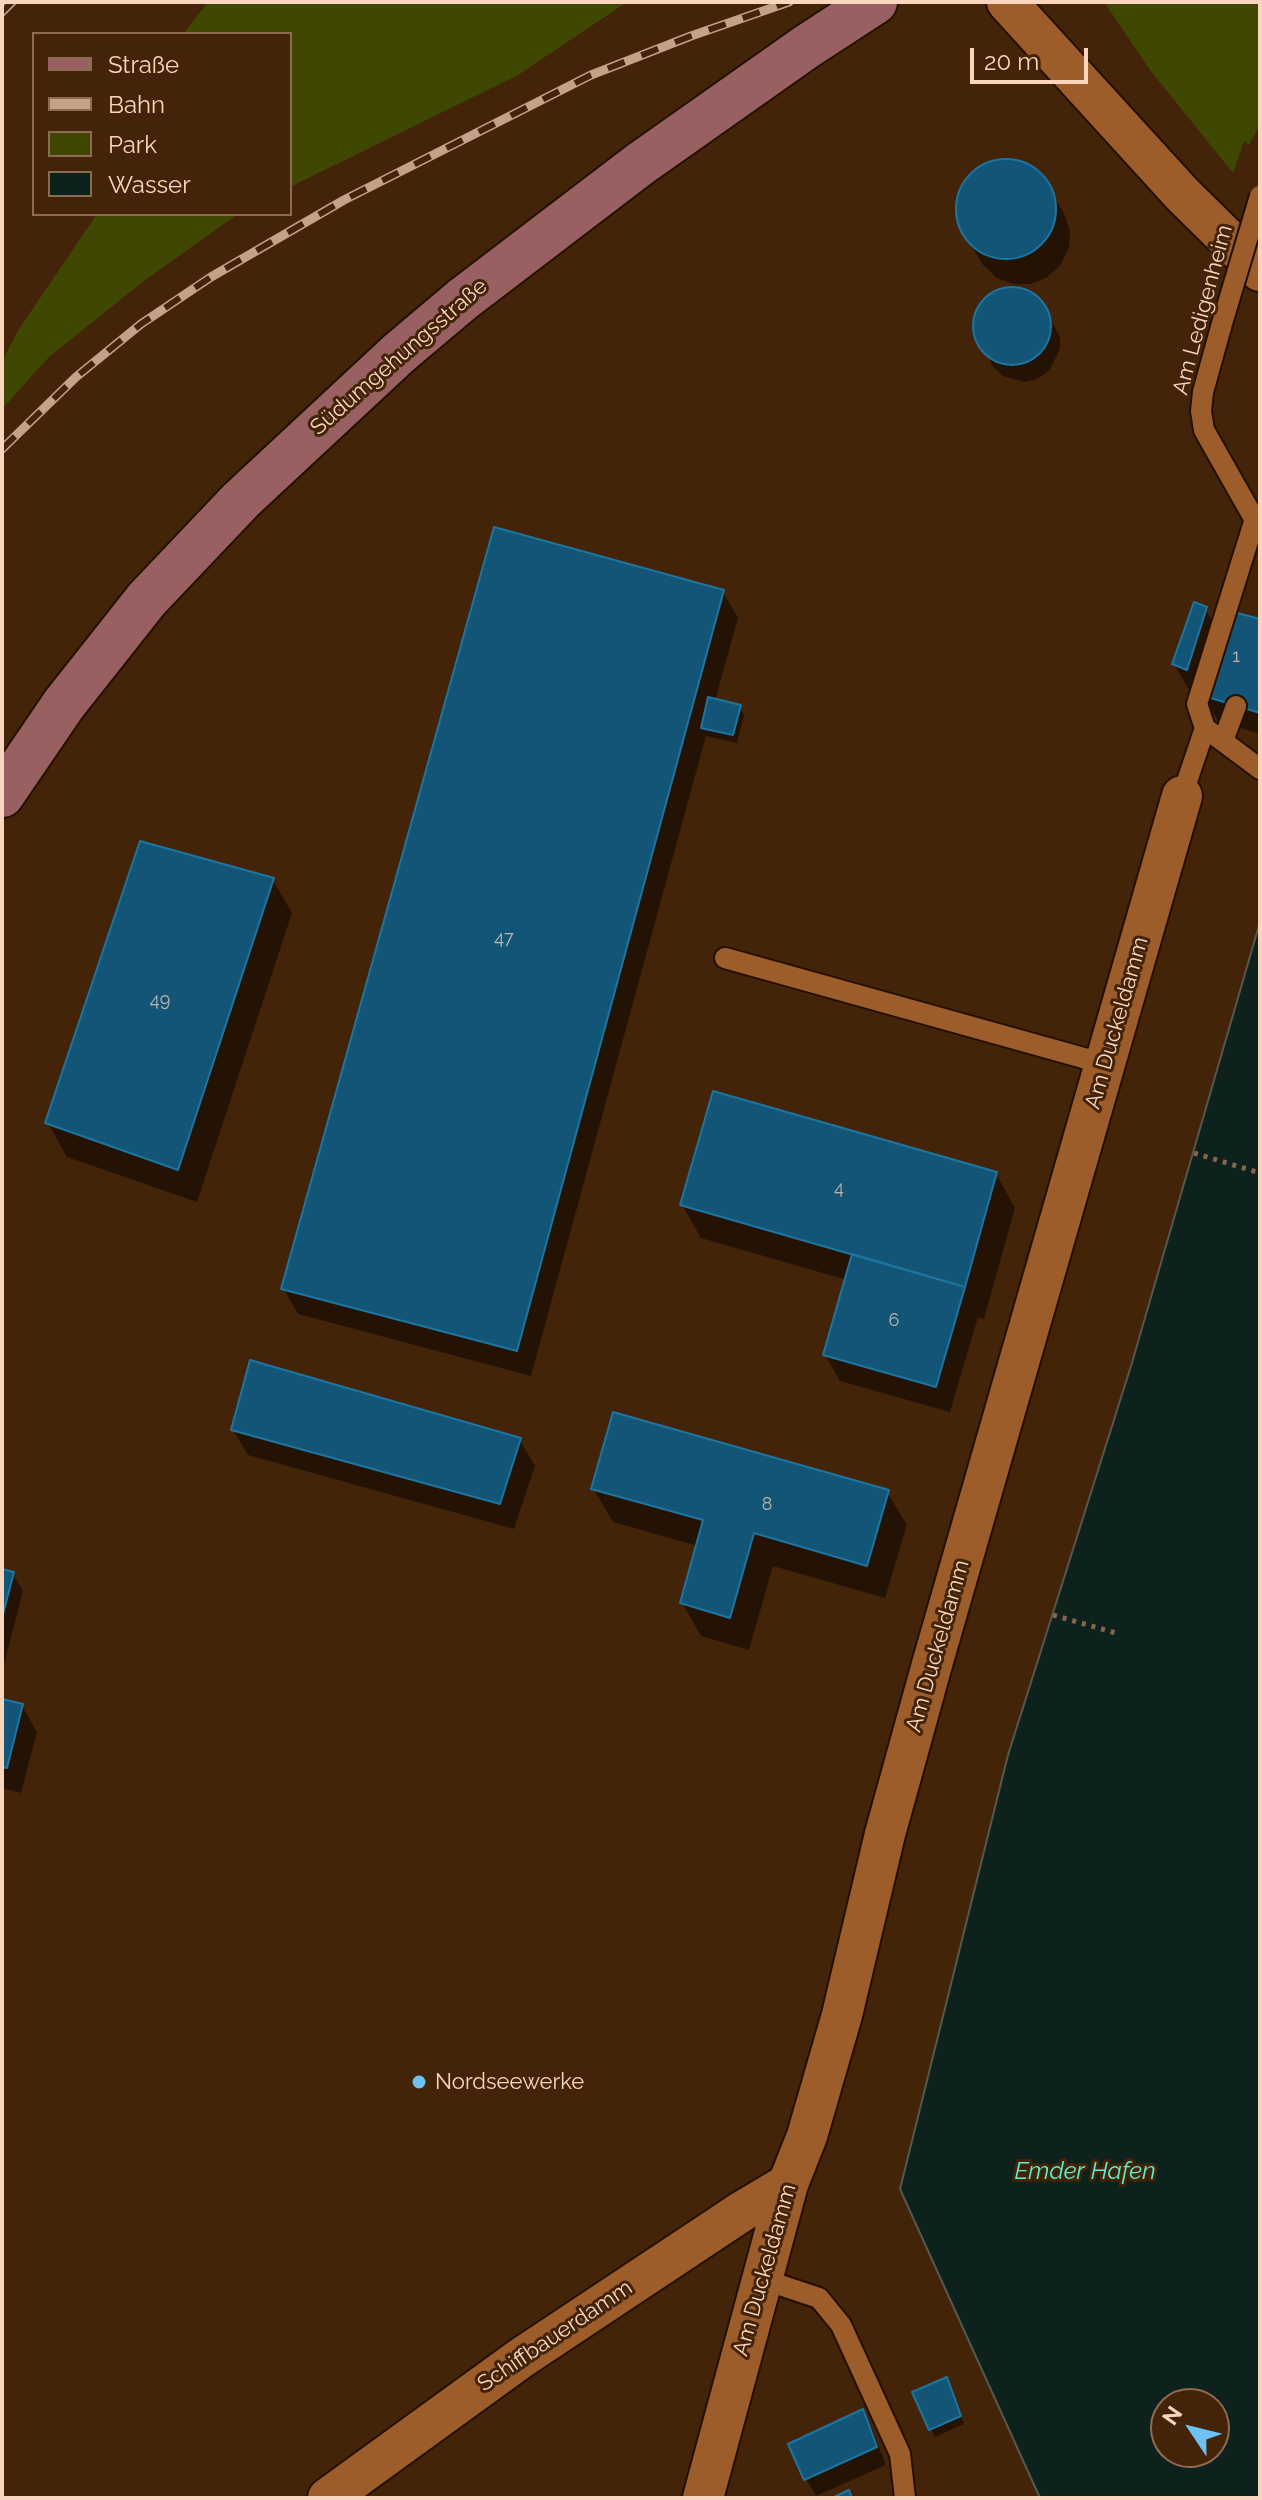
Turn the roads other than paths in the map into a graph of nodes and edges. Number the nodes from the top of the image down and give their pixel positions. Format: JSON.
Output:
{"nodes":[{"id":1,"x":875,"y":2,"type":"edge"},
{"id":2,"x":1007,"y":2,"type":"edge"},
{"id":3,"x":1260,"y":196,"type":"edge"},
{"id":4,"x":1260,"y":271,"type":"edge"},
{"id":5,"x":1257,"y":525,"type":"edge"},
{"id":6,"x":1236,"y":706,"type":"dead end"},
{"id":7,"x":1205,"y":728,"type":"junction"},
{"id":8,"x":1223,"y":741,"type":"junction"},
{"id":9,"x":1260,"y":769,"type":"edge"},
{"id":10,"x":2,"y":795,"type":"edge"},
{"id":11,"x":1182,"y":796,"type":"joint"},
{"id":12,"x":725,"y":958,"type":"dead end"},
{"id":13,"x":1105,"y":1064,"type":"junction"},
{"id":14,"x":788,"y":2184,"type":"junction"},
{"id":15,"x":762,"y":2279,"type":"junction"},
{"id":16,"x":328,"y":2498,"type":"edge"},
{"id":17,"x":703,"y":2498,"type":"edge"},
{"id":18,"x":905,"y":2498,"type":"edge"}],
"edges":[{"from":1,"to":10,"type":"main road","name":"Südumgehungsstraße"},
{"from":2,"to":4,"type":"street"},
{"from":3,"to":5,"type":"lane","name":"Am Ledigenheim","bridge":true},
{"from":5,"to":7,"type":"lane"},
{"from":6,"to":8,"type":"lane"},
{"from":7,"to":8,"type":"lane"},
{"from":7,"to":11,"type":"lane"},
{"from":8,"to":9,"type":"lane"},
{"from":11,"to":13,"type":"street","name":"Am Duckeldamm"},
{"from":12,"to":13,"type":"lane"},
{"from":13,"to":14,"type":"street","name":"Am Duckeldamm"},
{"from":14,"to":15,"type":"street","name":"Am Duckeldamm"},
{"from":14,"to":16,"type":"street","name":"Schiffbauerdamm"},
{"from":15,"to":17,"type":"street","name":"Am Duckeldamm"},
{"from":15,"to":18,"type":"lane"}]}
